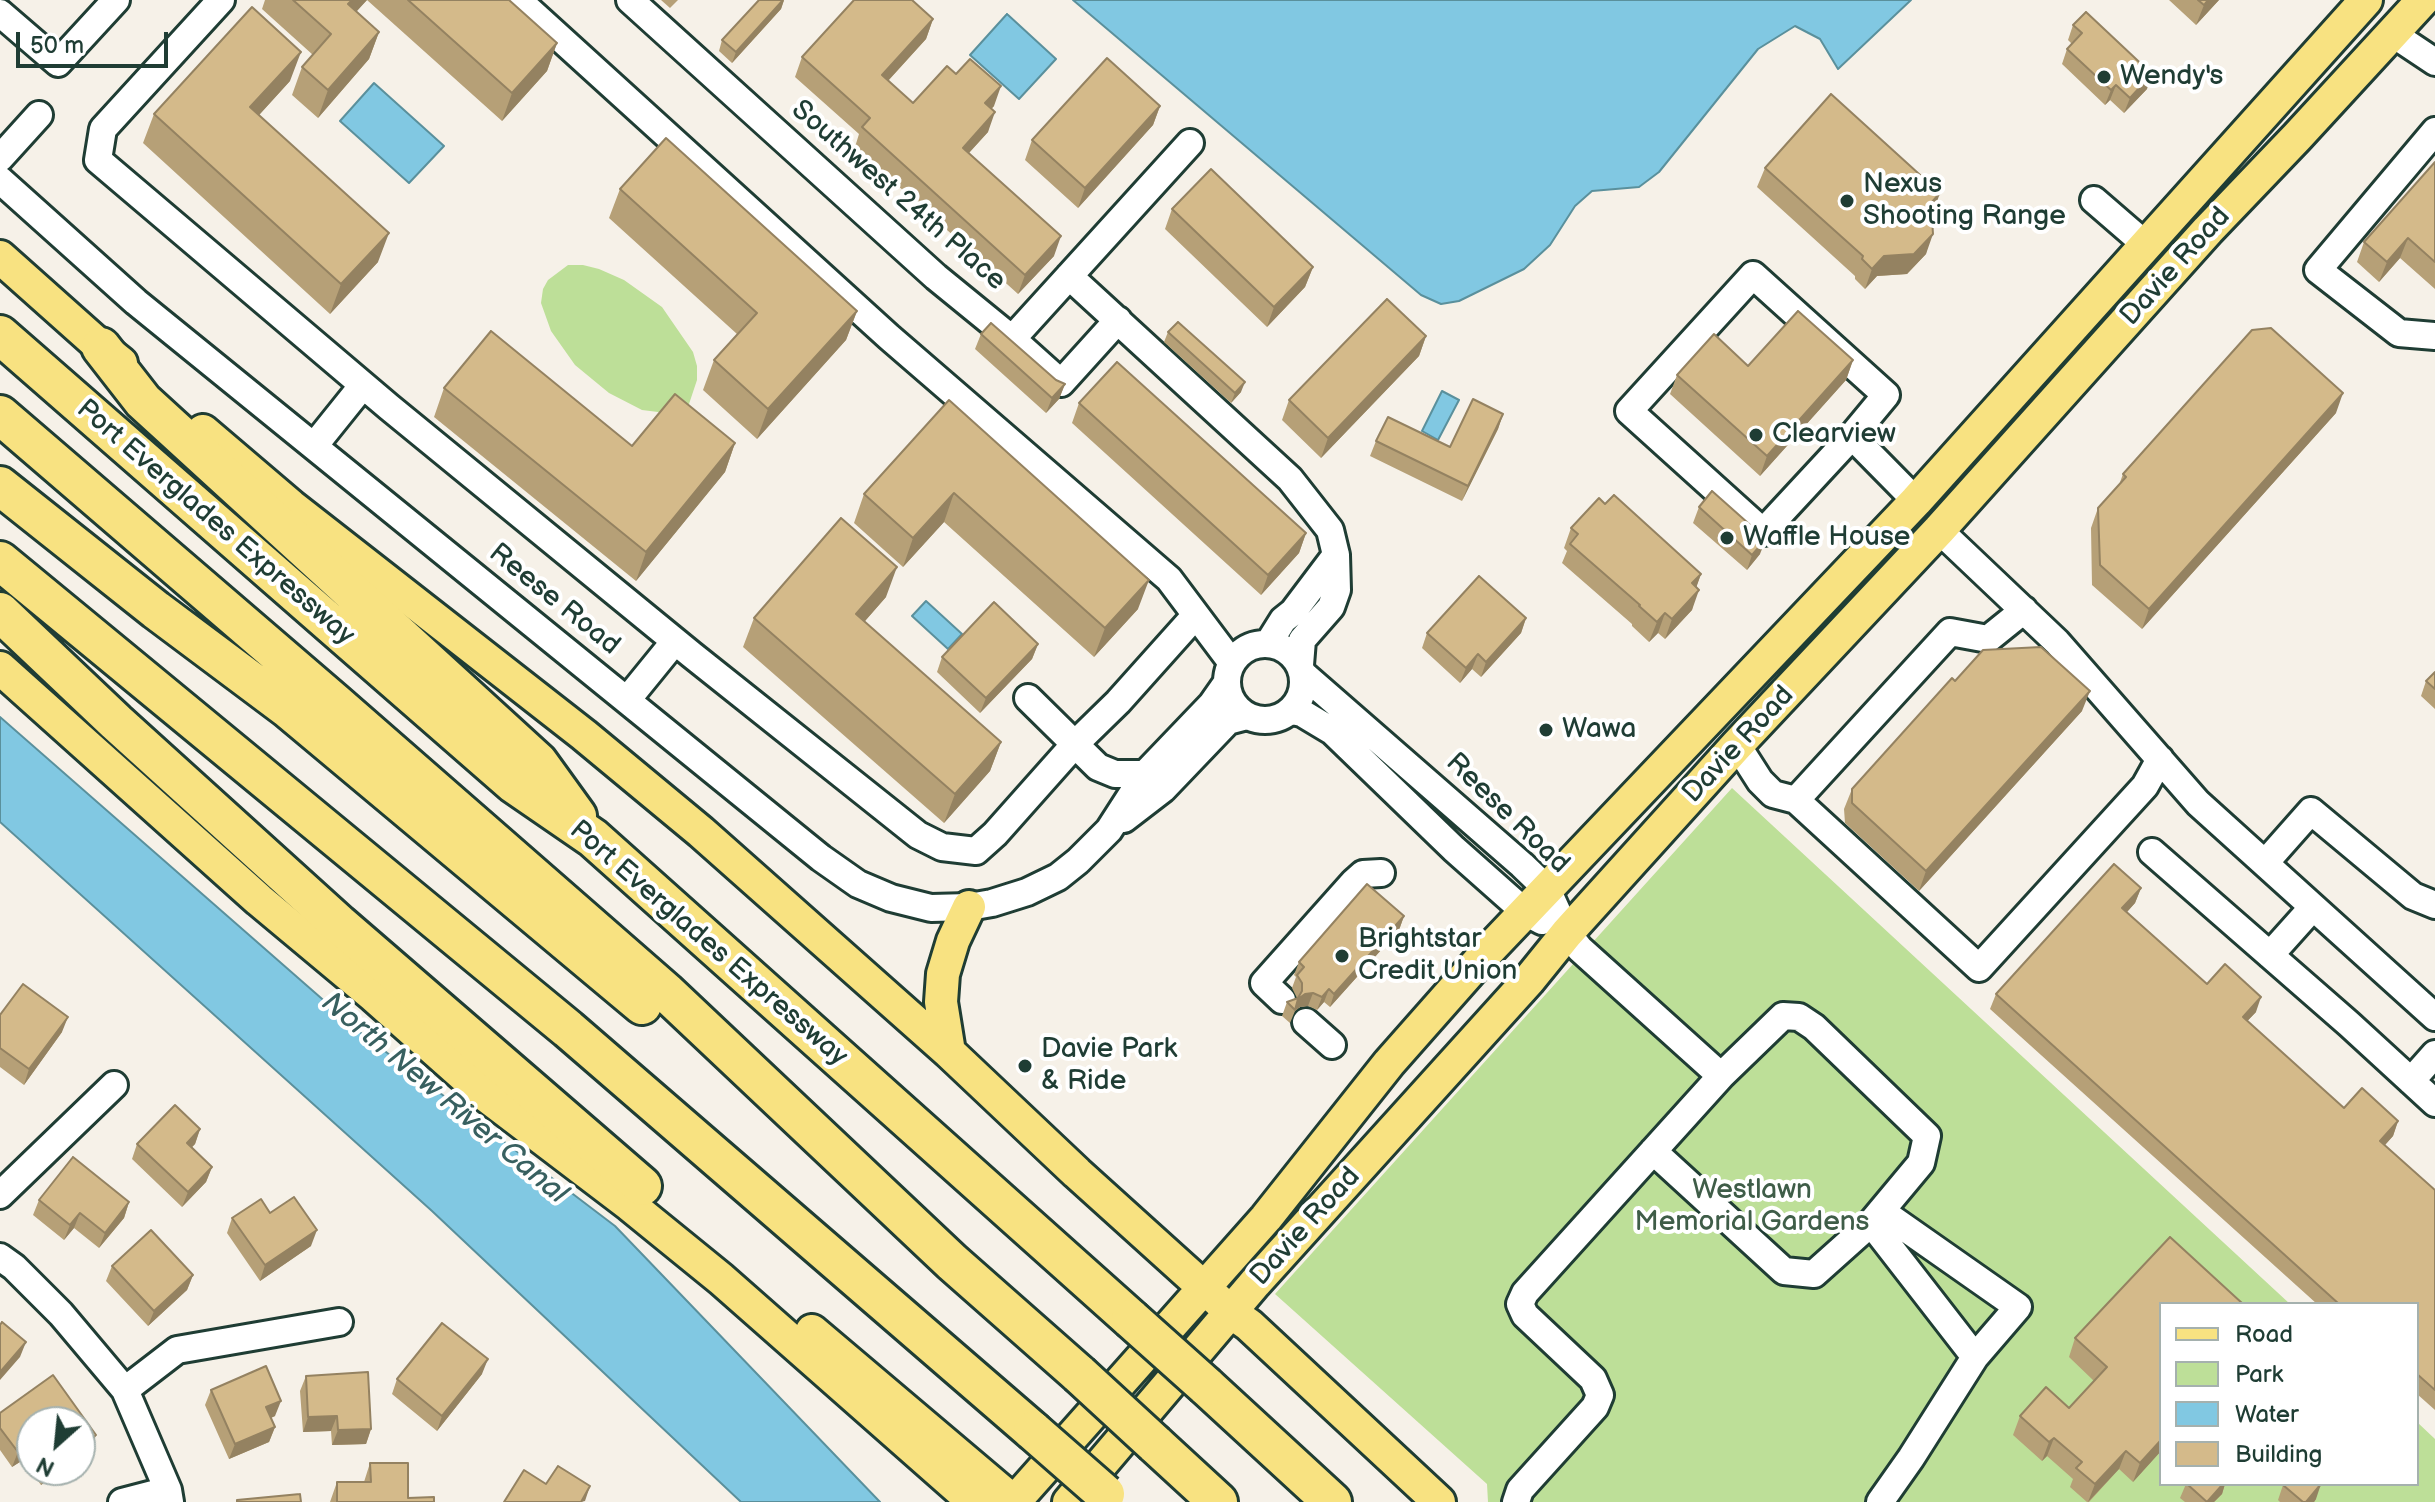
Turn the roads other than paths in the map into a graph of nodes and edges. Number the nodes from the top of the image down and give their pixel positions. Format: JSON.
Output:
{"nodes":[{"id":1,"x":116,"y":0,"type":"edge"},
{"id":2,"x":221,"y":0,"type":"edge"},
{"id":3,"x":518,"y":0,"type":"edge"},
{"id":4,"x":630,"y":0,"type":"edge"},
{"id":5,"x":2423,"y":0,"type":"edge"},
{"id":6,"x":2364,"y":3,"type":"edge"},
{"id":7,"x":0,"y":13,"type":"edge"},
{"id":8,"x":2393,"y":34,"type":"junction"},
{"id":9,"x":2435,"y":62,"type":"edge"},
{"id":10,"x":39,"y":115,"type":"dead end"},
{"id":11,"x":2435,"y":131,"type":"edge"},
{"id":12,"x":1190,"y":143,"type":"dead end"},
{"id":13,"x":0,"y":158,"type":"edge"},
{"id":14,"x":0,"y":180,"type":"edge"},
{"id":15,"x":2094,"y":200,"type":"dead end"},
{"id":16,"x":2146,"y":245,"type":"junction"},
{"id":17,"x":0,"y":257,"type":"edge"},
{"id":18,"x":1069,"y":276,"type":"junction"},
{"id":19,"x":1118,"y":320,"type":"junction"},
{"id":20,"x":0,"y":335,"type":"edge"},
{"id":21,"x":2435,"y":336,"type":"edge"},
{"id":22,"x":1012,"y":339,"type":"junction"},
{"id":23,"x":101,"y":347,"type":"junction"},
{"id":24,"x":363,"y":385,"type":"junction"},
{"id":25,"x":0,"y":412,"type":"edge"},
{"id":26,"x":1852,"y":436,"type":"junction"},
{"id":27,"x":314,"y":446,"type":"junction"},
{"id":28,"x":0,"y":486,"type":"edge"},
{"id":29,"x":1916,"y":501,"type":"junction"},
{"id":30,"x":1939,"y":530,"type":"junction"},
{"id":31,"x":1336,"y":555,"type":"junction"},
{"id":32,"x":0,"y":561,"type":"edge"},
{"id":33,"x":2024,"y":610,"type":"junction"},
{"id":34,"x":0,"y":612,"type":"edge"},
{"id":35,"x":1195,"y":616,"type":"junction"},
{"id":36,"x":675,"y":641,"type":"junction"},
{"id":37,"x":1268,"y":644,"type":"junction"},
{"id":38,"x":0,"y":668,"type":"edge"},
{"id":39,"x":1301,"y":670,"type":"junction"},
{"id":40,"x":1229,"y":673,"type":"junction"},
{"id":41,"x":1028,"y":698,"type":"dead end"},
{"id":42,"x":627,"y":700,"type":"junction"},
{"id":43,"x":1292,"y":711,"type":"junction"},
{"id":44,"x":1247,"y":716,"type":"junction"},
{"id":45,"x":1075,"y":744,"type":"junction"},
{"id":46,"x":1737,"y":745,"type":"junction"},
{"id":47,"x":2160,"y":759,"type":"junction"},
{"id":48,"x":1145,"y":774,"type":"junction"},
{"id":49,"x":1796,"y":800,"type":"junction"},
{"id":50,"x":1109,"y":830,"type":"junction"},
{"id":51,"x":593,"y":838,"type":"junction"},
{"id":52,"x":2152,"y":852,"type":"dead end"},
{"id":53,"x":2265,"y":863,"type":"junction"},
{"id":54,"x":1381,"y":873,"type":"dead end"},
{"id":55,"x":1536,"y":901,"type":"junction"},
{"id":56,"x":2435,"y":905,"type":"edge"},
{"id":57,"x":969,"y":907,"type":"junction"},
{"id":58,"x":2313,"y":907,"type":"junction"},
{"id":59,"x":1567,"y":933,"type":"junction"},
{"id":60,"x":2270,"y":955,"type":"junction"},
{"id":61,"x":374,"y":996,"type":"junction"},
{"id":62,"x":1282,"y":1000,"type":"dead end"},
{"id":63,"x":2435,"y":1017,"type":"edge"},
{"id":64,"x":1306,"y":1022,"type":"dead end"},
{"id":65,"x":1332,"y":1045,"type":"dead end"},
{"id":66,"x":949,"y":1052,"type":"junction"},
{"id":67,"x":2435,"y":1054,"type":"edge"},
{"id":68,"x":1721,"y":1076,"type":"junction"},
{"id":69,"x":2411,"y":1081,"type":"junction"},
{"id":70,"x":114,"y":1085,"type":"dead end"},
{"id":71,"x":2435,"y":1103,"type":"edge"},
{"id":72,"x":1653,"y":1151,"type":"junction"},
{"id":73,"x":642,"y":1186,"type":"junction"},
{"id":74,"x":0,"y":1195,"type":"edge"},
{"id":75,"x":1876,"y":1217,"type":"junction"},
{"id":76,"x":0,"y":1257,"type":"edge"},
{"id":77,"x":952,"y":1262,"type":"junction"},
{"id":78,"x":1204,"y":1288,"type":"junction"},
{"id":79,"x":1232,"y":1313,"type":"junction"},
{"id":80,"x":339,"y":1322,"type":"dead end"},
{"id":81,"x":1975,"y":1357,"type":"junction"},
{"id":82,"x":125,"y":1390,"type":"junction"},
{"id":83,"x":169,"y":1496,"type":"edge"},
{"id":84,"x":1110,"y":1498,"type":"edge"},
{"id":85,"x":122,"y":1502,"type":"edge"},
{"id":86,"x":974,"y":1502,"type":"edge"},
{"id":87,"x":1014,"y":1502,"type":"edge"},
{"id":88,"x":1069,"y":1502,"type":"edge"},
{"id":89,"x":1218,"y":1502,"type":"edge"},
{"id":90,"x":1332,"y":1502,"type":"edge"},
{"id":91,"x":1439,"y":1502,"type":"edge"},
{"id":92,"x":1516,"y":1502,"type":"edge"},
{"id":93,"x":1880,"y":1502,"type":"edge"}],
"edges":[{"from":1,"to":7,"type":"street"},
{"from":2,"to":24,"type":"street"},
{"from":3,"to":35,"type":"street"},
{"from":4,"to":22,"type":"street","name":"Southwest 24th Place"},
{"from":5,"to":8,"type":"main road","name":"Davie Road"},
{"from":6,"to":8,"type":"main road"},
{"from":6,"to":16,"type":"main road","name":"Davie Road"},
{"from":8,"to":9,"type":"street"},
{"from":8,"to":30,"type":"main road","name":"Davie Road"},
{"from":10,"to":13,"type":"street"},
{"from":11,"to":21,"type":"street"},
{"from":12,"to":18,"type":"street"},
{"from":14,"to":27,"type":"street","name":"Reese Road"},
{"from":15,"to":16,"type":"street"},
{"from":16,"to":29,"type":"main road","name":"Davie Road"},
{"from":17,"to":23,"type":"main road"},
{"from":18,"to":19,"type":"street"},
{"from":18,"to":22,"type":"street"},
{"from":19,"to":22,"type":"street","name":"Southwest 24th Place"},
{"from":19,"to":31,"type":"street"},
{"from":20,"to":51,"type":"highway","name":"Port Everglades Expressway"},
{"from":23,"to":51,"type":"highway"},
{"from":23,"to":66,"type":"main road"},
{"from":24,"to":27,"type":"street"},
{"from":24,"to":36,"type":"street"},
{"from":25,"to":77,"type":"highway"},
{"from":26,"to":26,"type":"street"},
{"from":26,"to":29,"type":"street"},
{"from":27,"to":42,"type":"street","name":"Reese Road"},
{"from":28,"to":77,"type":"highway"},
{"from":29,"to":55,"type":"main road","name":"Davie Road"},
{"from":30,"to":33,"type":"street"},
{"from":30,"to":46,"type":"main road","name":"Davie Road"},
{"from":31,"to":37,"type":"street"},
{"from":31,"to":39,"type":"street"},
{"from":32,"to":84,"type":"highway","bridge":true},
{"from":33,"to":47,"type":"street"},
{"from":33,"to":49,"type":"street"},
{"from":34,"to":73,"type":"highway"},
{"from":35,"to":40,"type":"street"},
{"from":35,"to":45,"type":"street"},
{"from":36,"to":42,"type":"street"},
{"from":36,"to":45,"type":"street"},
{"from":37,"to":39,"type":"street"},
{"from":37,"to":40,"type":"street"},
{"from":38,"to":61,"type":"main road"},
{"from":39,"to":43,"type":"street"},
{"from":39,"to":55,"type":"street","name":"Reese Road"},
{"from":40,"to":44,"type":"street"},
{"from":40,"to":48,"type":"street","name":"Reese Road"},
{"from":41,"to":45,"type":"street"},
{"from":42,"to":57,"type":"street","name":"Reese Road"},
{"from":43,"to":44,"type":"street"},
{"from":43,"to":55,"type":"street","name":"Reese Road"},
{"from":44,"to":50,"type":"street","name":"Reese Road"},
{"from":45,"to":48,"type":"street"},
{"from":46,"to":49,"type":"street"},
{"from":46,"to":59,"type":"main road","name":"Davie Road"},
{"from":47,"to":49,"type":"street"},
{"from":47,"to":53,"type":"street"},
{"from":48,"to":50,"type":"street","name":"Reese Road"},
{"from":50,"to":57,"type":"street","name":"Reese Road"},
{"from":51,"to":90,"type":"highway","name":"Port Everglades Expressway","bridge":true},
{"from":52,"to":60,"type":"street"},
{"from":53,"to":56,"type":"street"},
{"from":53,"to":58,"type":"street"},
{"from":54,"to":62,"type":"street"},
{"from":55,"to":59,"type":"street","name":"Reese Road"},
{"from":55,"to":78,"type":"main road","name":"Davie Road"},
{"from":57,"to":66,"type":"main road"},
{"from":58,"to":60,"type":"street"},
{"from":58,"to":63,"type":"street"},
{"from":59,"to":68,"type":"street","name":"Reese Road"},
{"from":59,"to":79,"type":"main road","name":"Davie Road"},
{"from":60,"to":69,"type":"street"},
{"from":61,"to":73,"type":"main road"},
{"from":61,"to":86,"type":"main road"},
{"from":64,"to":65,"type":"street"},
{"from":66,"to":78,"type":"main road"},
{"from":67,"to":69,"type":"street"},
{"from":68,"to":72,"type":"street"},
{"from":68,"to":75,"type":"street"},
{"from":69,"to":71,"type":"street"},
{"from":70,"to":74,"type":"street"},
{"from":72,"to":75,"type":"street"},
{"from":72,"to":92,"type":"street"},
{"from":73,"to":87,"type":"main road"},
{"from":75,"to":81,"type":"street"},
{"from":75,"to":81,"type":"street"},
{"from":76,"to":82,"type":"street"},
{"from":77,"to":89,"type":"highway","bridge":true},
{"from":78,"to":79,"type":"main road"},
{"from":78,"to":87,"type":"main road","name":"Davie Road"},
{"from":79,"to":88,"type":"main road","name":"Davie Road"},
{"from":79,"to":91,"type":"main road"},
{"from":80,"to":82,"type":"street"},
{"from":81,"to":93,"type":"street"},
{"from":82,"to":83,"type":"street"},
{"from":83,"to":85,"type":"street"}]}
